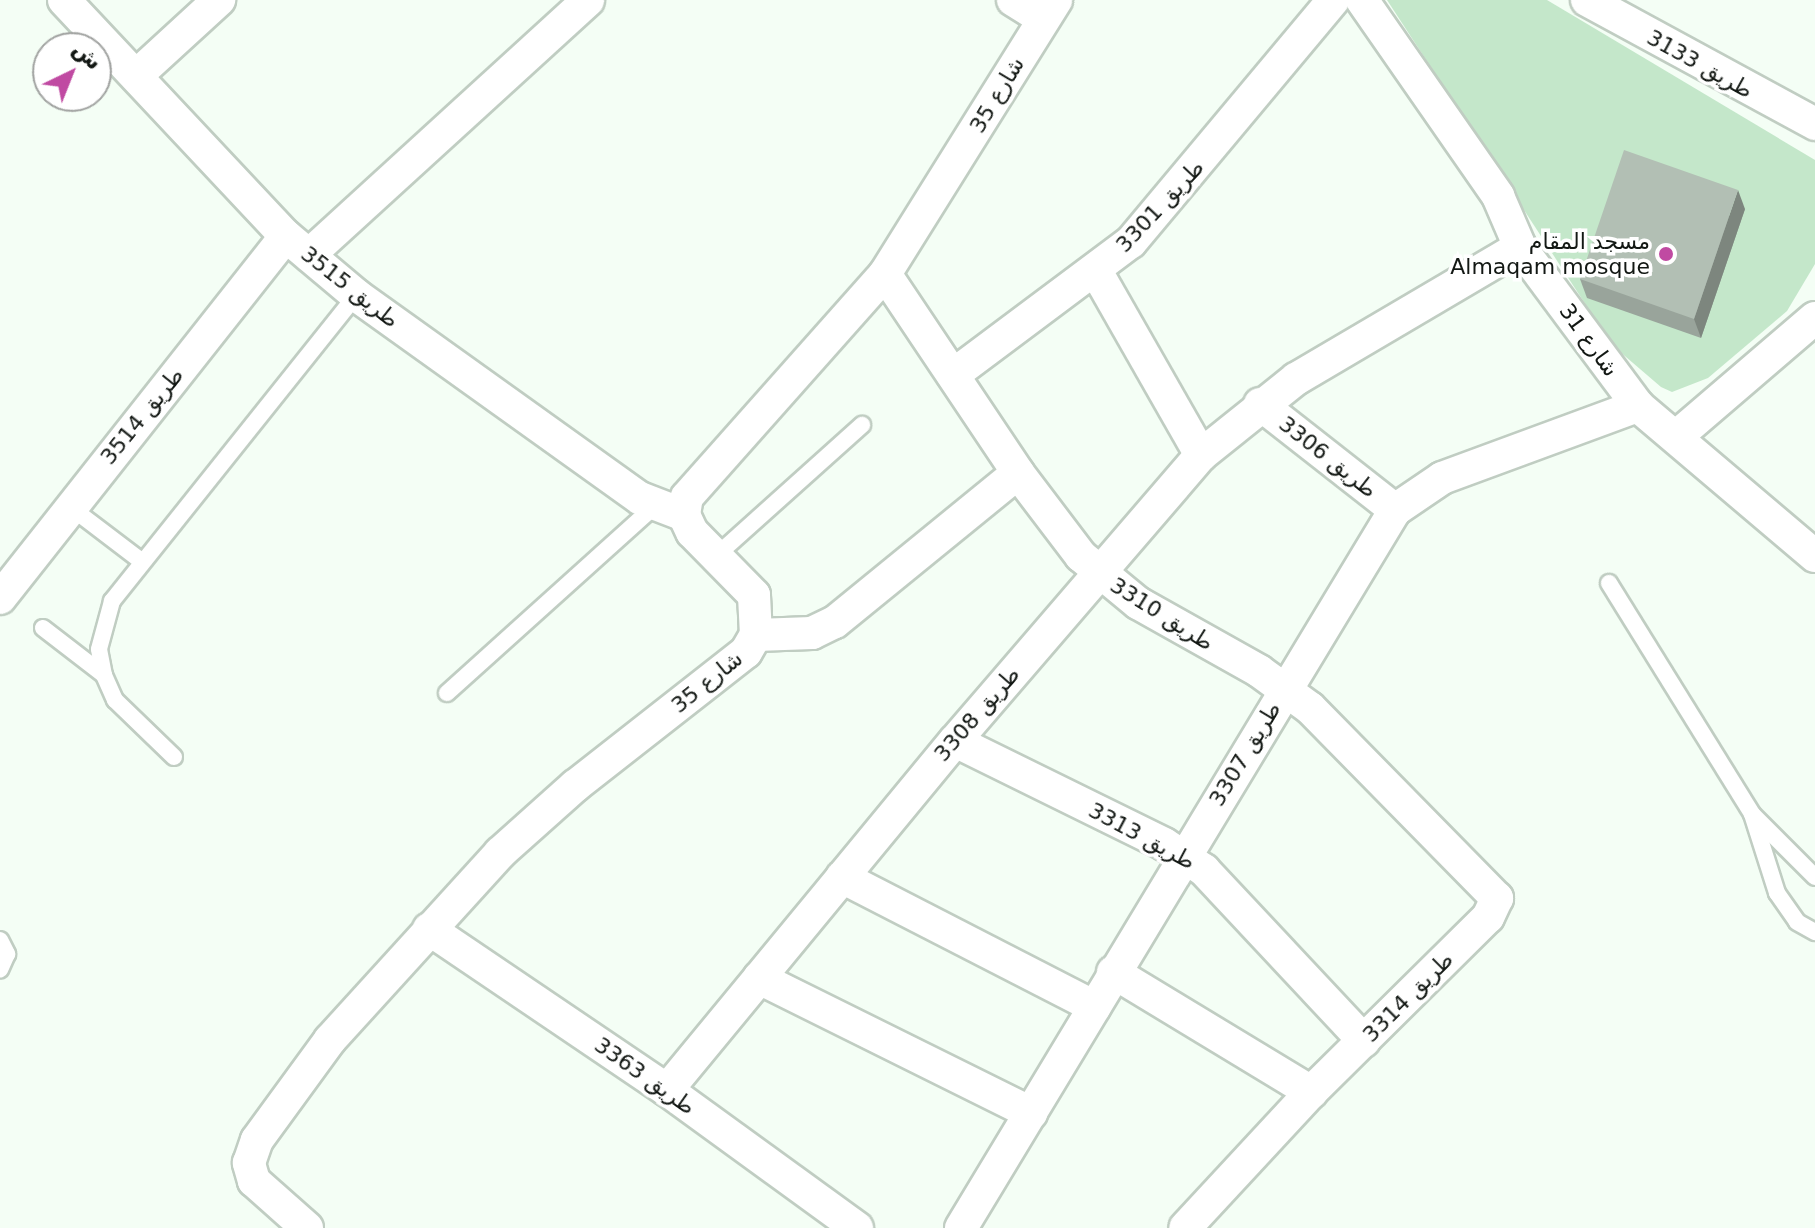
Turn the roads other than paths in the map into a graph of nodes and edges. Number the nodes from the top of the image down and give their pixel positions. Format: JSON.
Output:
{"nodes":[{"id":1,"x":64,"y":0,"type":"edge"},
{"id":2,"x":219,"y":0,"type":"edge"},
{"id":3,"x":588,"y":0,"type":"edge"},
{"id":4,"x":1013,"y":0,"type":"edge"},
{"id":5,"x":1333,"y":0,"type":"edge"},
{"id":6,"x":1362,"y":0,"type":"edge"},
{"id":7,"x":1587,"y":0,"type":"edge"},
{"id":8,"x":1050,"y":10,"type":"edge"},
{"id":9,"x":136,"y":76,"type":"junction"},
{"id":10,"x":1815,"y":124,"type":"edge"},
{"id":11,"x":298,"y":245,"type":"junction"},
{"id":12,"x":1520,"y":247,"type":"junction"},
{"id":13,"x":1096,"y":271,"type":"junction"},
{"id":14,"x":885,"y":274,"type":"junction"},
{"id":15,"x":356,"y":295,"type":"junction"},
{"id":16,"x":1815,"y":318,"type":"edge"},
{"id":17,"x":953,"y":375,"type":"junction"},
{"id":18,"x":1260,"y":404,"type":"junction"},
{"id":19,"x":1638,"y":406,"type":"junction"},
{"id":20,"x":862,"y":425,"type":"dead end"},
{"id":21,"x":1676,"y":437,"type":"junction"},
{"id":22,"x":1201,"y":455,"type":"junction"},
{"id":23,"x":1018,"y":473,"type":"junction"},
{"id":24,"x":69,"y":506,"type":"junction"},
{"id":25,"x":670,"y":510,"type":"junction"},
{"id":26,"x":1395,"y":510,"type":"junction"},
{"id":27,"x":717,"y":555,"type":"junction"},
{"id":28,"x":1815,"y":556,"type":"edge"},
{"id":29,"x":140,"y":560,"type":"junction"},
{"id":30,"x":1099,"y":573,"type":"junction"},
{"id":31,"x":1609,"y":583,"type":"dead end"},
{"id":32,"x":0,"y":598,"type":"edge"},
{"id":33,"x":43,"y":628,"type":"dead end"},
{"id":34,"x":756,"y":635,"type":"junction"},
{"id":35,"x":104,"y":675,"type":"junction"},
{"id":36,"x":1285,"y":687,"type":"junction"},
{"id":37,"x":447,"y":693,"type":"dead end"},
{"id":38,"x":955,"y":741,"type":"junction"},
{"id":39,"x":174,"y":757,"type":"dead end"},
{"id":40,"x":1752,"y":814,"type":"junction"},
{"id":41,"x":1184,"y":856,"type":"junction"},
{"id":42,"x":842,"y":877,"type":"junction"},
{"id":43,"x":1815,"y":877,"type":"edge"},
{"id":44,"x":1497,"y":898,"type":"joint"},
{"id":45,"x":429,"y":929,"type":"junction"},
{"id":46,"x":1815,"y":932,"type":"edge"},
{"id":47,"x":0,"y":940,"type":"edge"},
{"id":48,"x":0,"y":970,"type":"edge"},
{"id":49,"x":1113,"y":972,"type":"junction"},
{"id":50,"x":759,"y":978,"type":"junction"},
{"id":51,"x":1095,"y":1007,"type":"junction"},
{"id":52,"x":1364,"y":1041,"type":"junction"},
{"id":53,"x":667,"y":1090,"type":"junction"},
{"id":54,"x":1311,"y":1092,"type":"junction"},
{"id":55,"x":1031,"y":1113,"type":"junction"},
{"id":56,"x":307,"y":1228,"type":"edge"},
{"id":57,"x":857,"y":1228,"type":"edge"},
{"id":58,"x":961,"y":1228,"type":"edge"},
{"id":59,"x":1185,"y":1228,"type":"edge"}],
"edges":[{"from":1,"to":9,"type":"street","name":"طريق 3515"},
{"from":2,"to":9,"type":"street"},
{"from":3,"to":11,"type":"street","name":"طريق 3514"},
{"from":4,"to":8,"type":"street"},
{"from":5,"to":13,"type":"street","name":"طريق 3301"},
{"from":6,"to":12,"type":"street","name":"شارع 31"},
{"from":7,"to":10,"type":"street","name":"طريق 3133"},
{"from":8,"to":14,"type":"street","name":"شارع 35"},
{"from":9,"to":11,"type":"street","name":"طريق 3515"},
{"from":11,"to":15,"type":"street","name":"طريق 3515"},
{"from":11,"to":24,"type":"street","name":"طريق 3514"},
{"from":12,"to":18,"type":"street","name":"طريق 3308"},
{"from":12,"to":19,"type":"street","name":"شارع 31"},
{"from":13,"to":17,"type":"street","name":"طريق 3301"},
{"from":13,"to":22,"type":"street"},
{"from":14,"to":17,"type":"street","name":"طريق 3310"},
{"from":14,"to":25,"type":"street","name":"شارع 35"},
{"from":15,"to":25,"type":"street","name":"طريق 3515"},
{"from":15,"to":29,"type":"lane"},
{"from":16,"to":21,"type":"street"},
{"from":17,"to":23,"type":"street","name":"طريق 3310"},
{"from":18,"to":22,"type":"street","name":"طريق 3308"},
{"from":18,"to":26,"type":"street","name":"طريق 3306"},
{"from":19,"to":21,"type":"street","name":"شارع 31"},
{"from":19,"to":26,"type":"street","name":"طريق 3307"},
{"from":20,"to":27,"type":"lane"},
{"from":21,"to":28,"type":"street","name":"شارع 31"},
{"from":22,"to":30,"type":"street","name":"طريق 3308"},
{"from":23,"to":30,"type":"street","name":"طريق 3310"},
{"from":23,"to":34,"type":"street"},
{"from":24,"to":29,"type":"lane"},
{"from":24,"to":32,"type":"street","name":"طريق 3514"},
{"from":25,"to":27,"type":"street","name":"شارع 35"},
{"from":25,"to":37,"type":"lane"},
{"from":26,"to":36,"type":"street","name":"طريق 3307"},
{"from":27,"to":34,"type":"street","name":"شارع 35"},
{"from":29,"to":35,"type":"lane"},
{"from":30,"to":36,"type":"street","name":"طريق 3310"},
{"from":30,"to":38,"type":"street","name":"طريق 3308"},
{"from":31,"to":40,"type":"lane"},
{"from":33,"to":35,"type":"lane"},
{"from":34,"to":45,"type":"street","name":"شارع 35"},
{"from":35,"to":39,"type":"lane"},
{"from":36,"to":41,"type":"street","name":"طريق 3307"},
{"from":36,"to":44,"type":"street","name":"طريق 3310"},
{"from":38,"to":41,"type":"street","name":"طريق 3313"},
{"from":38,"to":42,"type":"street","name":"طريق 3308"},
{"from":40,"to":43,"type":"lane"},
{"from":40,"to":46,"type":"lane"},
{"from":41,"to":49,"type":"street","name":"طريق 3307"},
{"from":41,"to":52,"type":"street","name":"طريق 3313"},
{"from":42,"to":50,"type":"street","name":"طريق 3308"},
{"from":42,"to":51,"type":"street"},
{"from":44,"to":52,"type":"street","name":"طريق 3314"},
{"from":45,"to":53,"type":"street","name":"طريق 3363"},
{"from":45,"to":56,"type":"street","name":"شارع 35"},
{"from":47,"to":48,"type":"lane"},
{"from":49,"to":51,"type":"street","name":"طريق 3307"},
{"from":49,"to":54,"type":"street"},
{"from":50,"to":53,"type":"street","name":"طريق 3308"},
{"from":50,"to":55,"type":"street"},
{"from":51,"to":55,"type":"street","name":"طريق 3307"},
{"from":52,"to":54,"type":"street","name":"طريق 3314"},
{"from":53,"to":57,"type":"street","name":"طريق 3363"},
{"from":54,"to":59,"type":"street","name":"طريق 3314"},
{"from":55,"to":58,"type":"street","name":"طريق 3307"}]}
